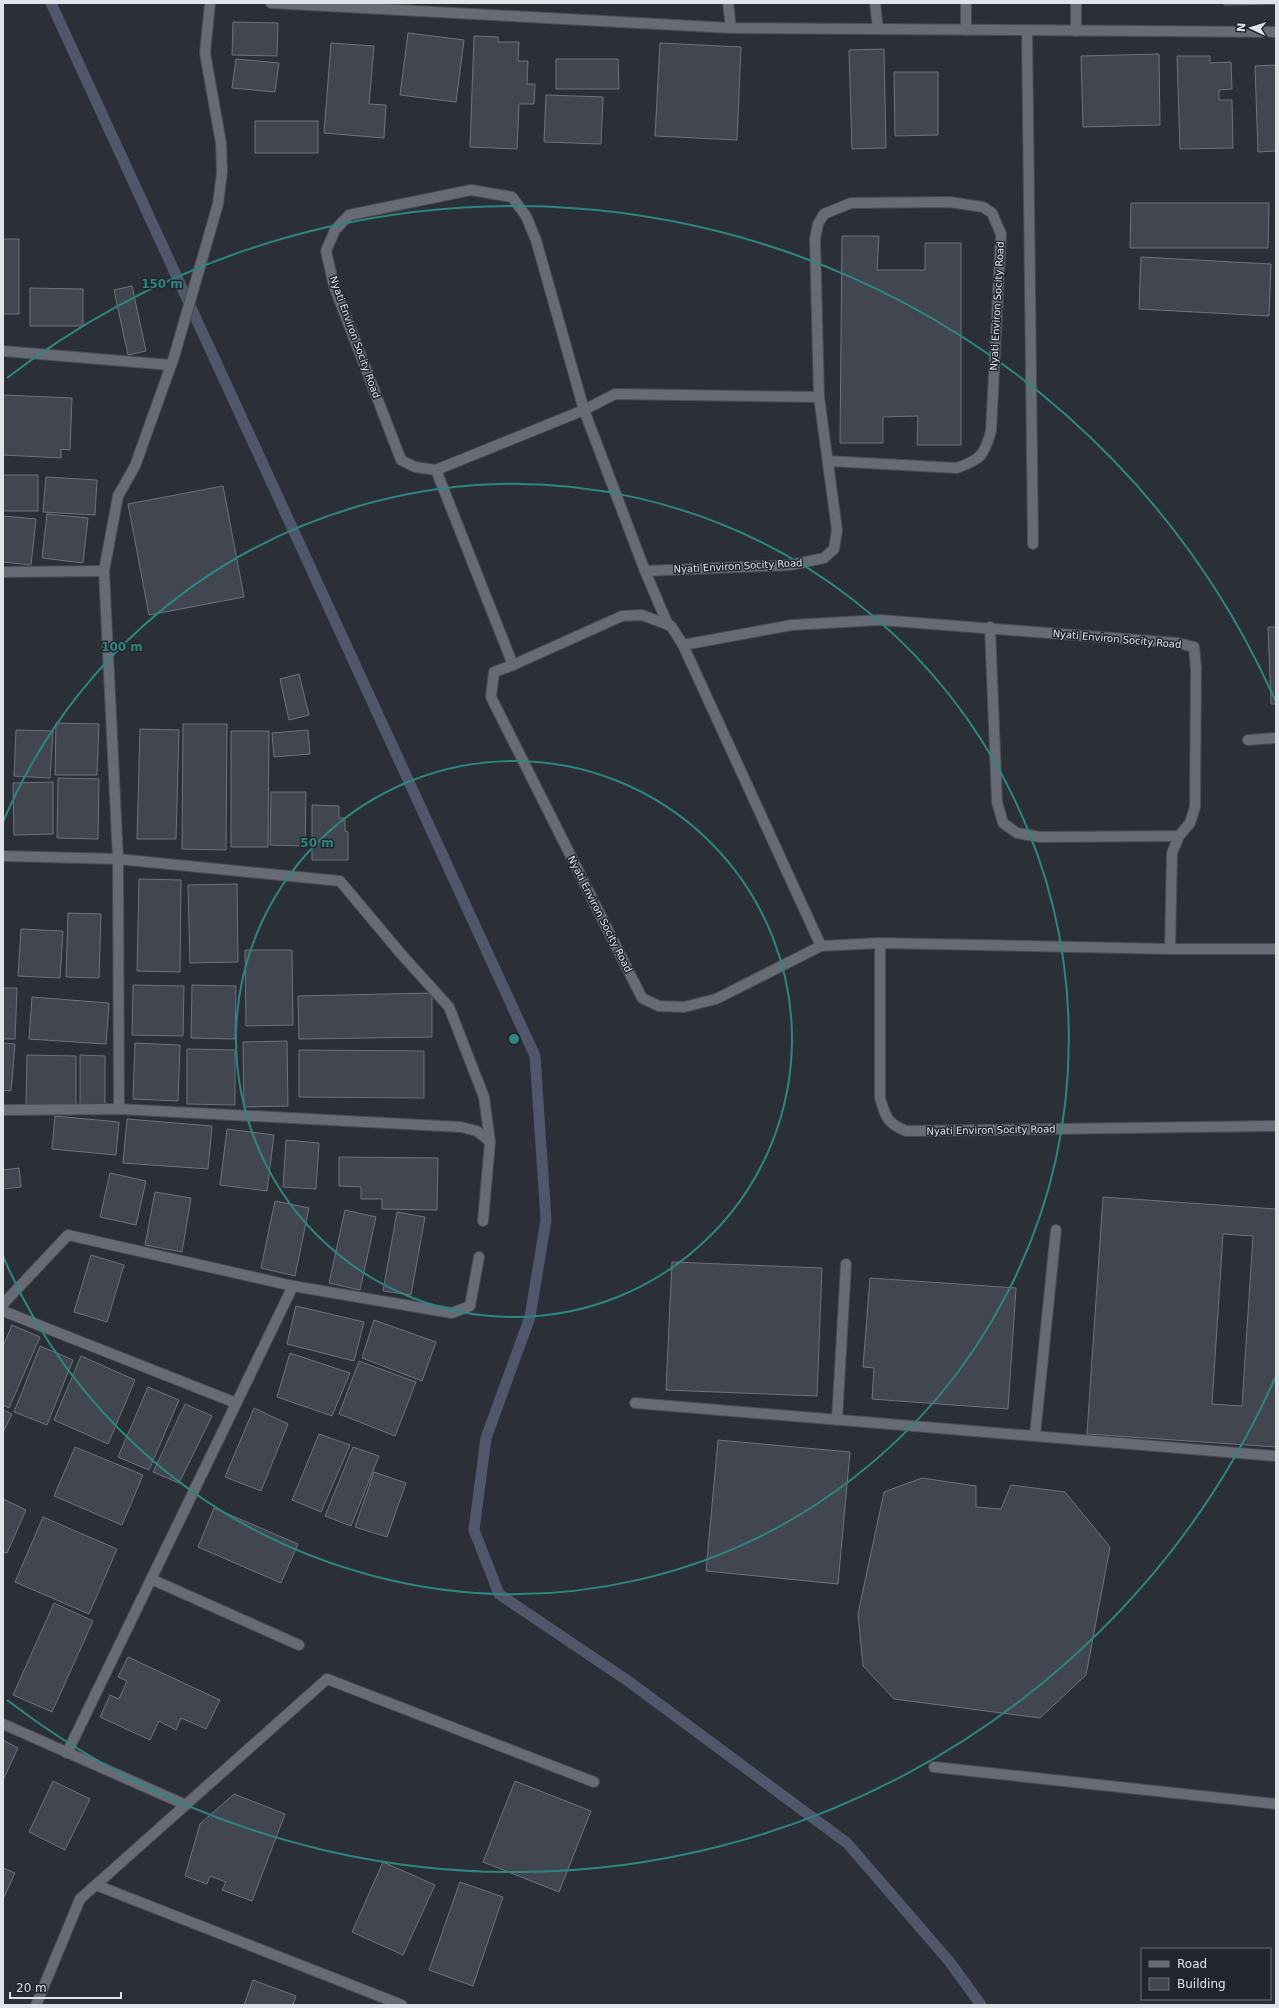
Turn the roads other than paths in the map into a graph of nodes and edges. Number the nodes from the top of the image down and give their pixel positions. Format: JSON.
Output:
{"nodes":[{"id":1,"x":210,"y":3,"type":"edge"},
{"id":2,"x":271,"y":3,"type":"edge"},
{"id":3,"x":728,"y":3,"type":"edge"},
{"id":4,"x":875,"y":3,"type":"edge"},
{"id":5,"x":966,"y":3,"type":"edge"},
{"id":6,"x":1076,"y":3,"type":"edge"},
{"id":7,"x":425,"y":7,"type":"edge"},
{"id":8,"x":731,"y":28,"type":"junction"},
{"id":9,"x":878,"y":29,"type":"junction"},
{"id":10,"x":966,"y":30,"type":"junction"},
{"id":11,"x":1027,"y":30,"type":"junction"},
{"id":12,"x":1076,"y":31,"type":"junction"},
{"id":13,"x":1276,"y":32,"type":"edge"},
{"id":14,"x":3,"y":351,"type":"edge"},
{"id":15,"x":172,"y":361,"type":"junction"},
{"id":16,"x":819,"y":397,"type":"junction"},
{"id":17,"x":584,"y":410,"type":"junction"},
{"id":18,"x":828,"y":461,"type":"junction"},
{"id":19,"x":436,"y":470,"type":"junction"},
{"id":20,"x":1033,"y":544,"type":"dead end"},
{"id":21,"x":104,"y":571,"type":"junction"},
{"id":22,"x":645,"y":571,"type":"junction"},
{"id":23,"x":3,"y":572,"type":"edge"},
{"id":24,"x":668,"y":625,"type":"junction"},
{"id":25,"x":990,"y":627,"type":"junction"},
{"id":26,"x":683,"y":645,"type":"junction"},
{"id":27,"x":512,"y":665,"type":"junction"},
{"id":28,"x":1276,"y":738,"type":"edge"},
{"id":29,"x":1248,"y":740,"type":"dead end"},
{"id":30,"x":1179,"y":836,"type":"junction"},
{"id":31,"x":3,"y":856,"type":"edge"},
{"id":32,"x":118,"y":859,"type":"junction"},
{"id":33,"x":880,"y":943,"type":"junction"},
{"id":34,"x":821,"y":946,"type":"junction"},
{"id":35,"x":1170,"y":949,"type":"junction"},
{"id":36,"x":1276,"y":949,"type":"edge"},
{"id":37,"x":118,"y":1109,"type":"junction"},
{"id":38,"x":3,"y":1110,"type":"edge"},
{"id":39,"x":1276,"y":1126,"type":"edge"},
{"id":40,"x":490,"y":1142,"type":"junction"},
{"id":41,"x":483,"y":1221,"type":"dead end"},
{"id":42,"x":1056,"y":1230,"type":"dead end"},
{"id":43,"x":478,"y":1257,"type":"dead end"},
{"id":44,"x":846,"y":1264,"type":"dead end"},
{"id":45,"x":293,"y":1286,"type":"junction"},
{"id":46,"x":3,"y":1304,"type":"edge"},
{"id":47,"x":3,"y":1311,"type":"edge"},
{"id":48,"x":236,"y":1403,"type":"junction"},
{"id":49,"x":635,"y":1403,"type":"dead end"},
{"id":50,"x":837,"y":1420,"type":"junction"},
{"id":51,"x":1035,"y":1436,"type":"junction"},
{"id":52,"x":1276,"y":1456,"type":"edge"},
{"id":53,"x":151,"y":1579,"type":"junction"},
{"id":54,"x":298,"y":1646,"type":"dead end"},
{"id":55,"x":3,"y":1724,"type":"edge"},
{"id":56,"x":67,"y":1753,"type":"junction"},
{"id":57,"x":934,"y":1768,"type":"dead end"},
{"id":58,"x":594,"y":1782,"type":"dead end"},
{"id":59,"x":1276,"y":1804,"type":"edge"},
{"id":60,"x":186,"y":1805,"type":"junction"},
{"id":61,"x":96,"y":1885,"type":"junction"},
{"id":62,"x":36,"y":2005,"type":"edge"},
{"id":63,"x":402,"y":2005,"type":"edge"}],
"edges":[{"from":1,"to":15,"type":"street"},
{"from":2,"to":7,"type":"street"},
{"from":3,"to":8,"type":"street"},
{"from":4,"to":9,"type":"street"},
{"from":5,"to":10,"type":"street"},
{"from":6,"to":12,"type":"street"},
{"from":7,"to":8,"type":"street"},
{"from":8,"to":9,"type":"street"},
{"from":9,"to":10,"type":"street"},
{"from":10,"to":11,"type":"street"},
{"from":11,"to":12,"type":"street"},
{"from":11,"to":20,"type":"street"},
{"from":12,"to":13,"type":"street"},
{"from":14,"to":15,"type":"street"},
{"from":15,"to":21,"type":"street"},
{"from":16,"to":17,"type":"street"},
{"from":16,"to":18,"type":"street","name":"Nyati Environ Socity Road"},
{"from":16,"to":18,"type":"street","name":"Nyati Environ Socity Road"},
{"from":17,"to":19,"type":"street"},
{"from":17,"to":19,"type":"street","name":"Nyati Environ Socity Road"},
{"from":17,"to":22,"type":"street","name":"Nyati Environ Socity Road"},
{"from":18,"to":22,"type":"street","name":"Nyati Environ Socity Road"},
{"from":19,"to":27,"type":"street"},
{"from":21,"to":23,"type":"street"},
{"from":21,"to":32,"type":"street"},
{"from":22,"to":24,"type":"street","name":"Nyati Environ Socity Road"},
{"from":24,"to":26,"type":"street","name":"Nyati Environ Socity Road"},
{"from":24,"to":27,"type":"street","name":"Nyati Environ Socity Road"},
{"from":25,"to":26,"type":"street","name":"Nyati Environ Socity Road"},
{"from":25,"to":30,"type":"street"},
{"from":25,"to":30,"type":"street","name":"Nyati Environ Socity Road"},
{"from":26,"to":34,"type":"street","name":"Nyati Environ Socity Road"},
{"from":27,"to":34,"type":"street","name":"Nyati Environ Socity Road"},
{"from":28,"to":29,"type":"street"},
{"from":30,"to":35,"type":"street","name":"Nyati Environ Socity Road"},
{"from":31,"to":32,"type":"street"},
{"from":32,"to":37,"type":"street"},
{"from":32,"to":40,"type":"street"},
{"from":33,"to":34,"type":"street","name":"Nyati Environ Socity Road"},
{"from":33,"to":35,"type":"street","name":"Nyati Environ Socity Road"},
{"from":33,"to":39,"type":"street","name":"Nyati Environ Socity Road"},
{"from":35,"to":36,"type":"street","name":"Nyati Environ Socity Road"},
{"from":37,"to":38,"type":"street"},
{"from":37,"to":40,"type":"street"},
{"from":40,"to":41,"type":"street"},
{"from":42,"to":51,"type":"street"},
{"from":43,"to":45,"type":"street"},
{"from":44,"to":50,"type":"street"},
{"from":45,"to":46,"type":"street"},
{"from":45,"to":48,"type":"street"},
{"from":47,"to":48,"type":"street"},
{"from":48,"to":53,"type":"street"},
{"from":49,"to":50,"type":"street"},
{"from":50,"to":51,"type":"street"},
{"from":51,"to":52,"type":"street"},
{"from":53,"to":54,"type":"street"},
{"from":53,"to":56,"type":"street"},
{"from":55,"to":56,"type":"street"},
{"from":56,"to":60,"type":"street"},
{"from":57,"to":59,"type":"street"},
{"from":58,"to":60,"type":"street"},
{"from":60,"to":61,"type":"street"},
{"from":61,"to":62,"type":"street"},
{"from":61,"to":63,"type":"street"}]}
